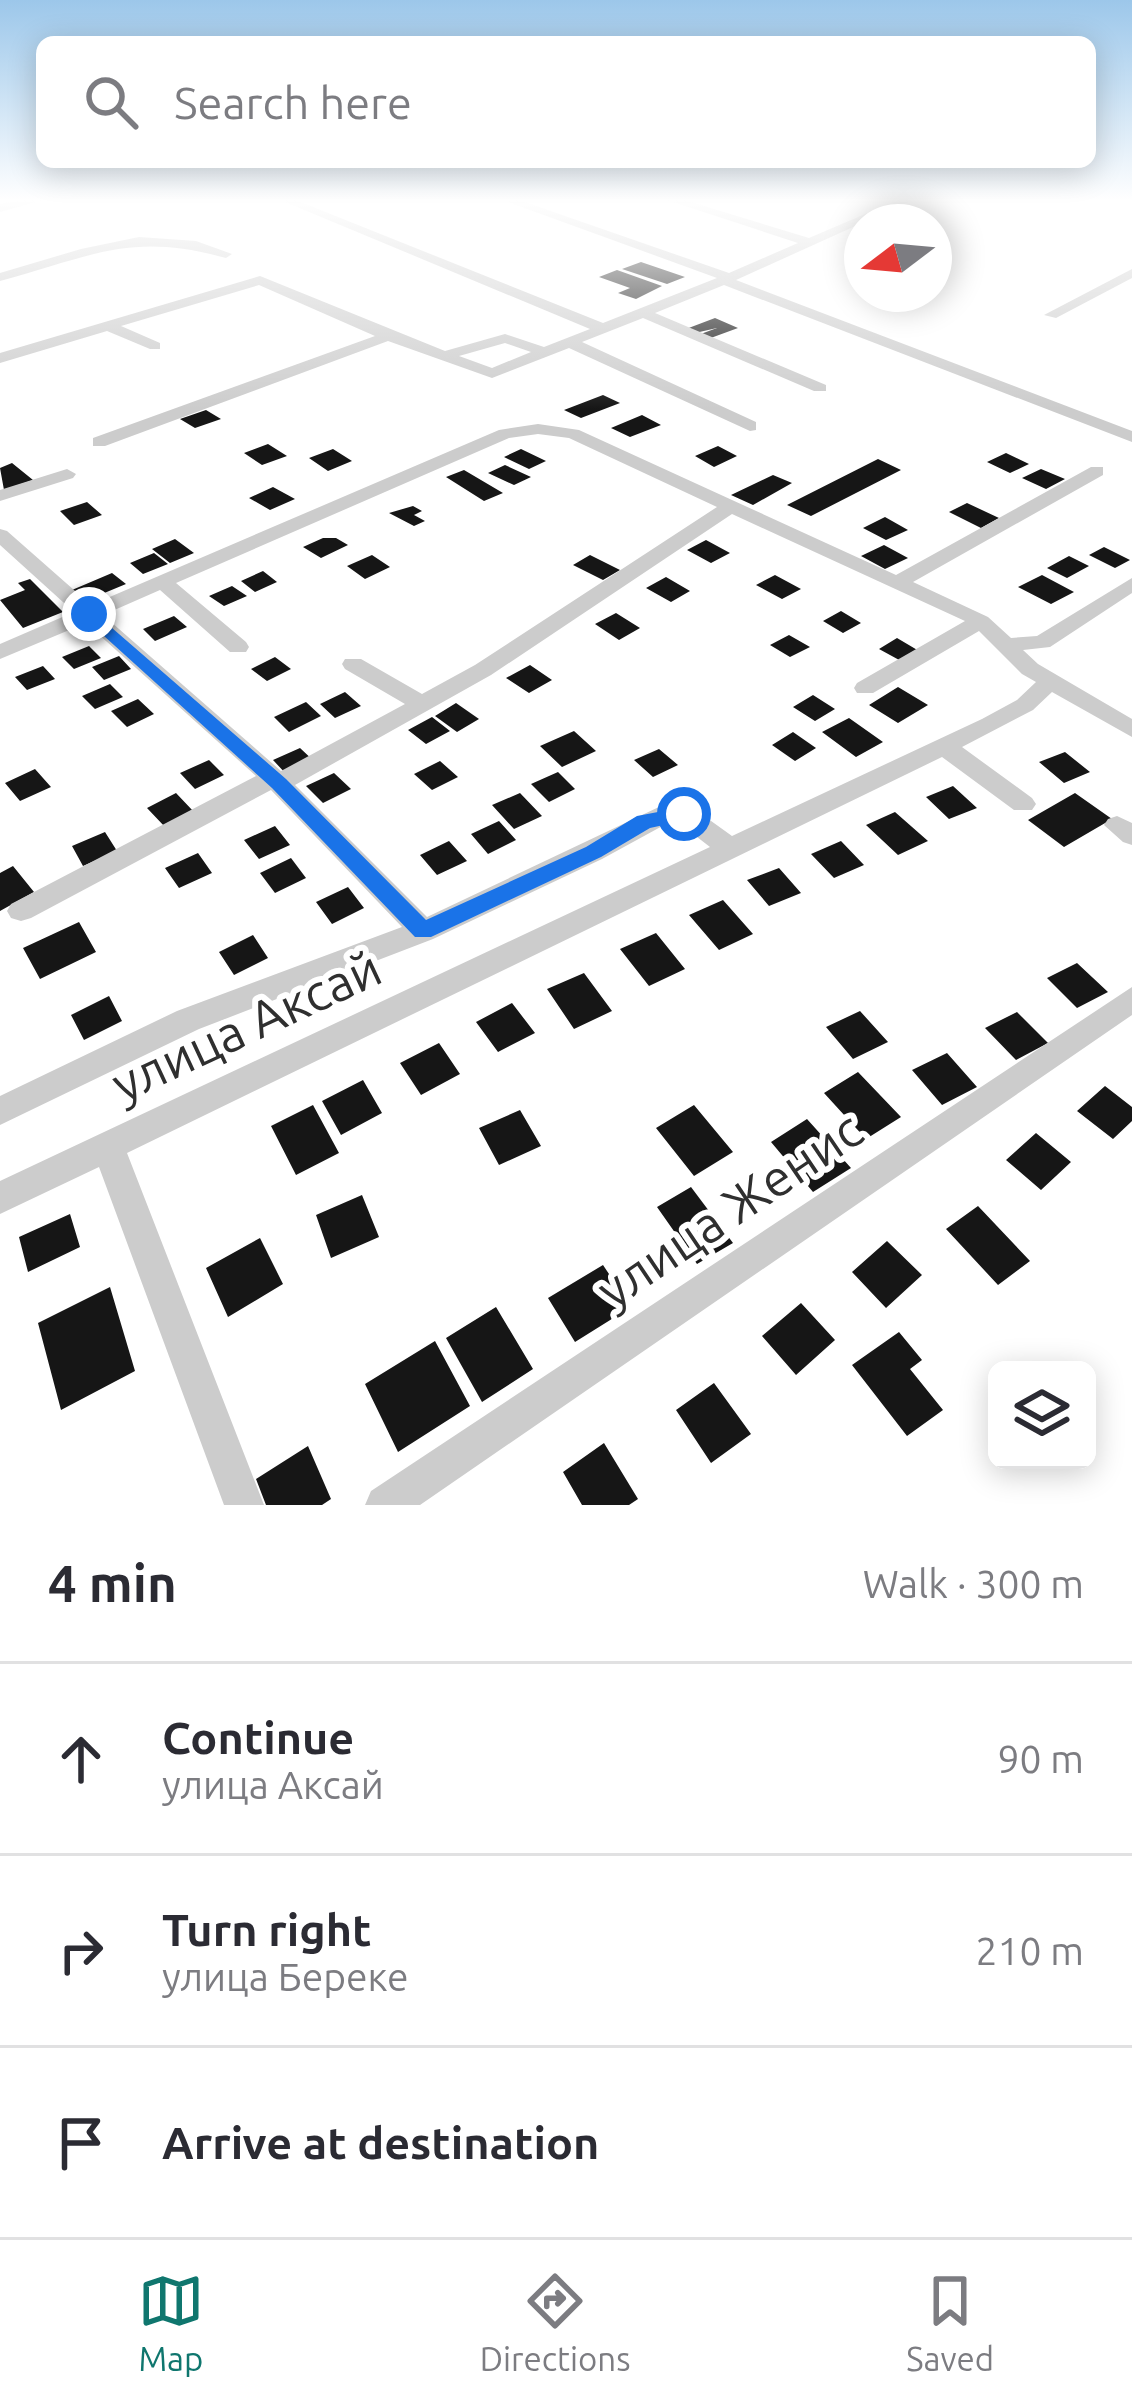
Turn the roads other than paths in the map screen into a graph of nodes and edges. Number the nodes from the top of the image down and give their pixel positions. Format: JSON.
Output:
{"nodes":[{"id":1,"x":457,"y":269,"type":"edge"},
{"id":2,"x":700,"y":269,"type":"edge"},
{"id":3,"x":748,"y":269,"type":"edge"},
{"id":4,"x":1132,"y":273,"type":"edge"},
{"id":5,"x":727,"y":279,"type":"junction"},
{"id":6,"x":644,"y":313,"type":"junction"},
{"id":7,"x":1051,"y":315,"type":"dead end"},
{"id":8,"x":106,"y":325,"type":"junction"},
{"id":9,"x":604,"y":329,"type":"junction"},
{"id":10,"x":388,"y":336,"type":"junction"},
{"id":11,"x":572,"y":343,"type":"junction"},
{"id":12,"x":155,"y":346,"type":"dead end"},
{"id":13,"x":547,"y":353,"type":"junction"},
{"id":14,"x":440,"y":357,"type":"junction"},
{"id":15,"x":0,"y":358,"type":"edge"},
{"id":16,"x":820,"y":388,"type":"dead end"},
{"id":17,"x":750,"y":426,"type":"dead end"},
{"id":18,"x":1132,"y":437,"type":"edge"},
{"id":19,"x":99,"y":442,"type":"dead end"},
{"id":20,"x":1097,"y":471,"type":"dead end"},
{"id":21,"x":67,"y":474,"type":"dead end"},
{"id":22,"x":0,"y":496,"type":"edge"},
{"id":23,"x":729,"y":507,"type":"junction"},
{"id":24,"x":0,"y":535,"type":"edge"},
{"id":25,"x":161,"y":582,"type":"junction"},
{"id":26,"x":896,"y":583,"type":"junction"},
{"id":27,"x":1132,"y":584,"type":"edge"},
{"id":28,"x":89,"y":614,"type":"junction"},
{"id":29,"x":981,"y":621,"type":"junction"},
{"id":30,"x":1009,"y":645,"type":"junction"},
{"id":31,"x":238,"y":647,"type":"dead end"},
{"id":32,"x":0,"y":652,"type":"edge"},
{"id":33,"x":353,"y":664,"type":"dead end"},
{"id":34,"x":1049,"y":681,"type":"junction"},
{"id":35,"x":865,"y":688,"type":"dead end"},
{"id":36,"x":424,"y":705,"type":"junction"},
{"id":37,"x":1132,"y":729,"type":"edge"},
{"id":38,"x":944,"y":746,"type":"junction"},
{"id":39,"x":276,"y":781,"type":"junction"},
{"id":40,"x":1024,"y":804,"type":"dead end"},
{"id":41,"x":730,"y":848,"type":"junction"},
{"id":42,"x":21,"y":911,"type":"dead end"},
{"id":43,"x":423,"y":931,"type":"junction"},
{"id":44,"x":1132,"y":999,"type":"edge"},
{"id":45,"x":0,"y":1111,"type":"edge"},
{"id":46,"x":107,"y":1145,"type":"junction"},
{"id":47,"x":0,"y":1198,"type":"edge"},
{"id":48,"x":244,"y":1505,"type":"edge"},
{"id":49,"x":385,"y":1505,"type":"edge"}],
"edges":[{"from":1,"to":9,"type":"street"},
{"from":2,"to":5,"type":"street"},
{"from":3,"to":5,"type":"street"},
{"from":4,"to":7,"type":"street"},
{"from":5,"to":6,"type":"street"},
{"from":5,"to":18,"type":"street"},
{"from":6,"to":9,"type":"street"},
{"from":6,"to":16,"type":"street"},
{"from":8,"to":10,"type":"street"},
{"from":8,"to":12,"type":"street"},
{"from":8,"to":15,"type":"street"},
{"from":9,"to":11,"type":"street"},
{"from":10,"to":14,"type":"street"},
{"from":10,"to":19,"type":"street"},
{"from":11,"to":13,"type":"street"},
{"from":11,"to":17,"type":"street"},
{"from":13,"to":14,"type":"street"},
{"from":13,"to":14,"type":"street"},
{"from":20,"to":26,"type":"street"},
{"from":21,"to":22,"type":"street"},
{"from":23,"to":25,"type":"street"},
{"from":23,"to":26,"type":"street"},
{"from":23,"to":36,"type":"street"},
{"from":24,"to":28,"type":"street"},
{"from":25,"to":28,"type":"street"},
{"from":25,"to":31,"type":"street"},
{"from":26,"to":29,"type":"street"},
{"from":27,"to":30,"type":"street"},
{"from":28,"to":32,"type":"street"},
{"from":28,"to":39,"type":"street"},
{"from":29,"to":30,"type":"street"},
{"from":29,"to":35,"type":"street"},
{"from":30,"to":34,"type":"street"},
{"from":33,"to":36,"type":"street"},
{"from":34,"to":37,"type":"street"},
{"from":34,"to":38,"type":"street","name":"улица Аксай"},
{"from":36,"to":39,"type":"street"},
{"from":38,"to":40,"type":"street"},
{"from":38,"to":41,"type":"street","name":"улица Аксай"},
{"from":39,"to":42,"type":"street"},
{"from":39,"to":43,"type":"street"},
{"from":41,"to":43,"type":"street","name":"улица Аксай"},
{"from":41,"to":46,"type":"street","name":"улица Аксай"},
{"from":43,"to":45,"type":"street","name":"улица Аксай"},
{"from":44,"to":49,"type":"street","name":"улица Женис"},
{"from":46,"to":47,"type":"street","name":"улица Аксай"},
{"from":46,"to":48,"type":"street"}]}
